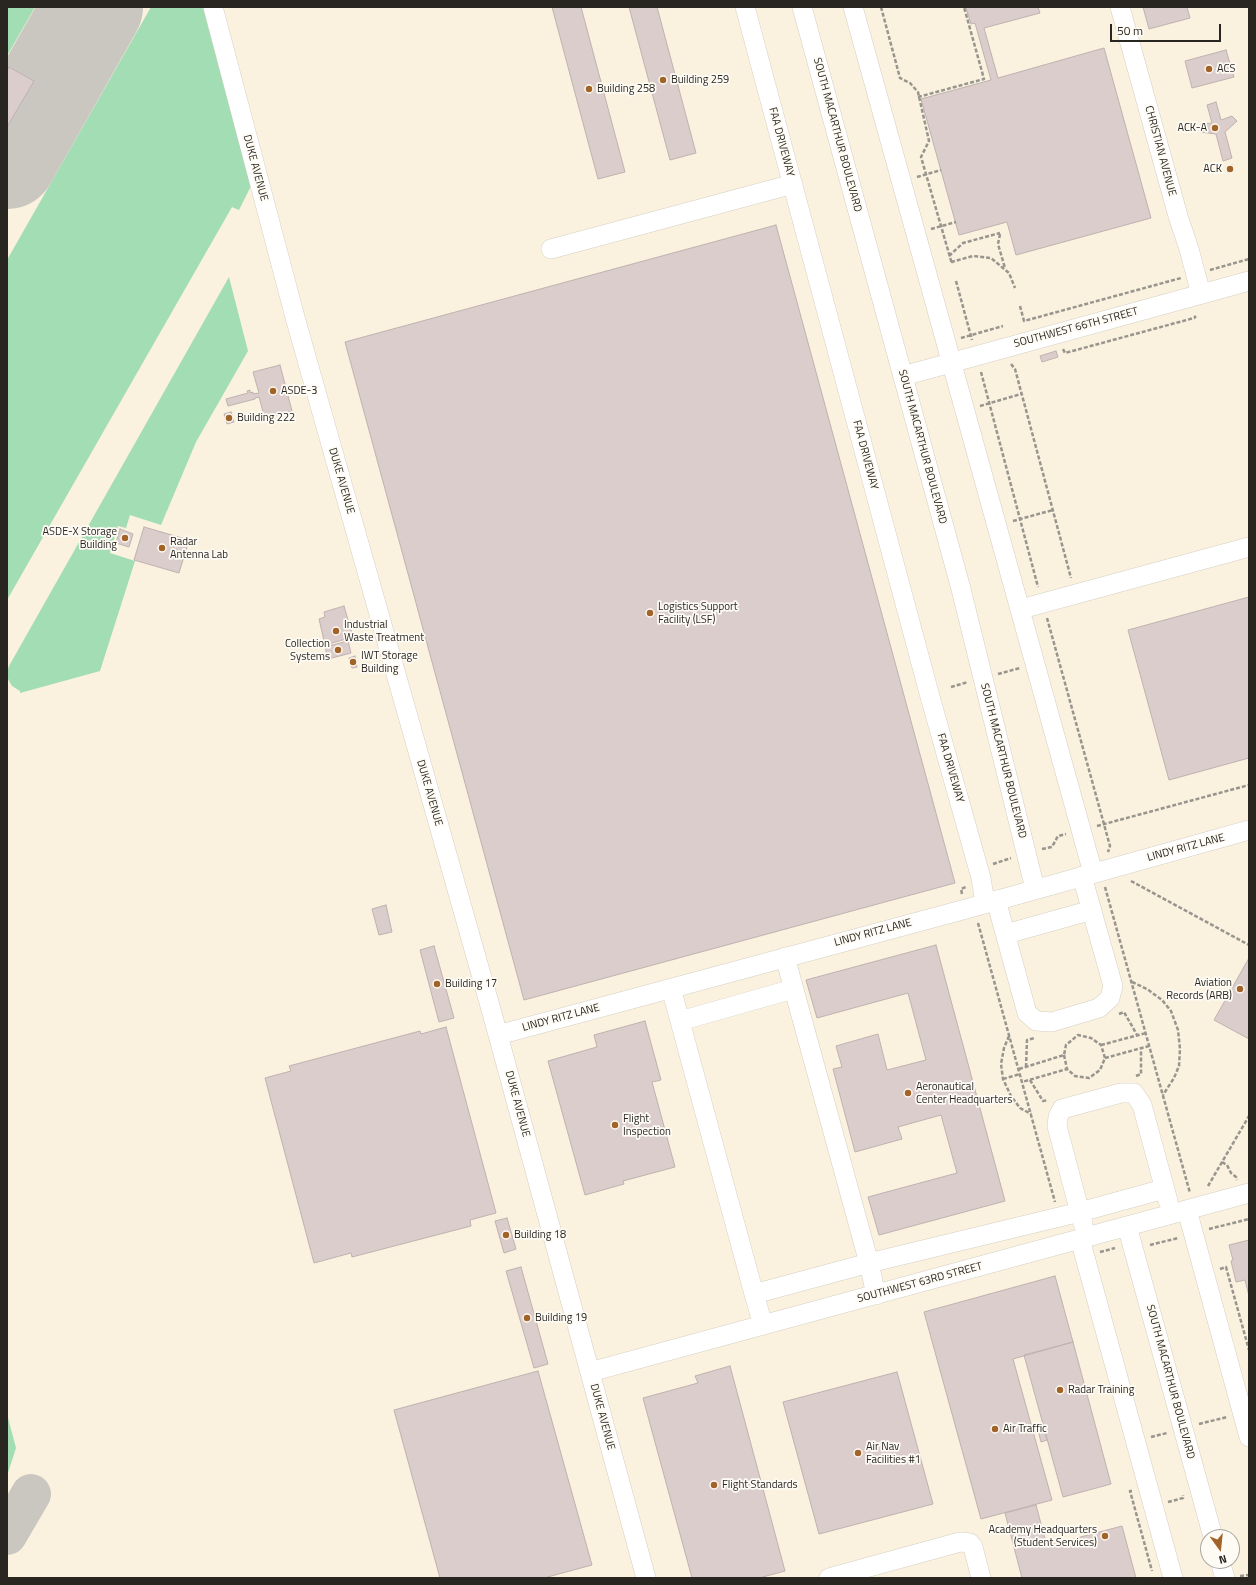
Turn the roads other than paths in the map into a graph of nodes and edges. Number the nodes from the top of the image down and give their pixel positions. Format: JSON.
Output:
{"nodes":[{"id":1,"x":212,"y":7,"type":"edge"},
{"id":2,"x":745,"y":7,"type":"edge"},
{"id":3,"x":802,"y":7,"type":"edge"},
{"id":4,"x":853,"y":7,"type":"edge"},
{"id":5,"x":1120,"y":7,"type":"edge"},
{"id":6,"x":793,"y":184,"type":"junction"},
{"id":7,"x":551,"y":249,"type":"dead end"},
{"id":8,"x":1249,"y":281,"type":"edge"},
{"id":9,"x":1201,"y":294,"type":"junction"},
{"id":10,"x":952,"y":363,"type":"junction"},
{"id":11,"x":903,"y":376,"type":"junction"},
{"id":12,"x":1249,"y":547,"type":"edge"},
{"id":13,"x":1020,"y":610,"type":"junction"},
{"id":14,"x":1249,"y":830,"type":"edge"},
{"id":15,"x":1087,"y":879,"type":"junction"},
{"id":16,"x":1035,"y":889,"type":"junction"},
{"id":17,"x":994,"y":904,"type":"junction"},
{"id":18,"x":1092,"y":910,"type":"junction"},
{"id":19,"x":1006,"y":934,"type":"junction"},
{"id":20,"x":784,"y":957,"type":"junction"},
{"id":21,"x":671,"y":988,"type":"junction"},
{"id":22,"x":793,"y":989,"type":"junction"},
{"id":23,"x":680,"y":1021,"type":"junction"},
{"id":24,"x":498,"y":1035,"type":"junction"},
{"id":25,"x":1244,"y":1188,"type":"edge"},
{"id":26,"x":1173,"y":1204,"type":"junction"},
{"id":27,"x":1080,"y":1212,"type":"junction"},
{"id":28,"x":1127,"y":1226,"type":"junction"},
{"id":29,"x":1083,"y":1238,"type":"junction"},
{"id":30,"x":869,"y":1264,"type":"junction"},
{"id":31,"x":754,"y":1294,"type":"junction"},
{"id":32,"x":876,"y":1295,"type":"junction"},
{"id":33,"x":763,"y":1325,"type":"junction"},
{"id":34,"x":590,"y":1372,"type":"junction"},
{"id":35,"x":1242,"y":1386,"type":"edge"},
{"id":36,"x":1249,"y":1437,"type":"edge"},
{"id":37,"x":1211,"y":1529,"type":"edge"},
{"id":38,"x":646,"y":1578,"type":"edge"},
{"id":39,"x":829,"y":1578,"type":"edge"},
{"id":40,"x":981,"y":1578,"type":"edge"},
{"id":41,"x":1173,"y":1578,"type":"edge"}],
"edges":[{"from":1,"to":24,"type":"street","name":"DUKE AVENUE"},
{"from":2,"to":6,"type":"street","name":"FAA DRIVEWAY"},
{"from":3,"to":11,"type":"street","name":"SOUTH MACARTHUR BOULEVARD"},
{"from":4,"to":10,"type":"street","name":"FAA DRIVEWAY"},
{"from":5,"to":9,"type":"street","name":"CHRISTIAN AVENUE"},
{"from":6,"to":7,"type":"street"},
{"from":6,"to":17,"type":"street","name":"FAA DRIVEWAY"},
{"from":8,"to":9,"type":"street","name":"SOUTHWEST 66TH STREET"},
{"from":9,"to":10,"type":"street","name":"SOUTHWEST 66TH STREET"},
{"from":10,"to":11,"type":"street","name":"SOUTHWEST 66TH STREET"},
{"from":10,"to":13,"type":"street","name":"FAA DRIVEWAY"},
{"from":11,"to":16,"type":"street","name":"SOUTH MACARTHUR BOULEVARD"},
{"from":12,"to":13,"type":"street"},
{"from":13,"to":15,"type":"street","name":"FAA DRIVEWAY"},
{"from":14,"to":15,"type":"street","name":"LINDY RITZ LANE"},
{"from":15,"to":16,"type":"street","name":"LINDY RITZ LANE"},
{"from":15,"to":18,"type":"street","name":"FAA DRIVEWAY"},
{"from":16,"to":17,"type":"street","name":"LINDY RITZ LANE"},
{"from":17,"to":19,"type":"street","name":"FAA DRIVEWAY"},
{"from":17,"to":20,"type":"street","name":"LINDY RITZ LANE"},
{"from":18,"to":19,"type":"street"},
{"from":18,"to":19,"type":"street","name":"FAA DRIVEWAY"},
{"from":20,"to":21,"type":"street","name":"LINDY RITZ LANE"},
{"from":20,"to":22,"type":"street"},
{"from":21,"to":23,"type":"street"},
{"from":21,"to":24,"type":"street","name":"LINDY RITZ LANE"},
{"from":22,"to":23,"type":"street"},
{"from":22,"to":30,"type":"street"},
{"from":23,"to":31,"type":"street"},
{"from":24,"to":34,"type":"street","name":"DUKE AVENUE"},
{"from":25,"to":26,"type":"street","name":"SOUTHWEST 63RD STREET"},
{"from":26,"to":27,"type":"street"},
{"from":26,"to":27,"type":"street"},
{"from":26,"to":28,"type":"street","name":"SOUTHWEST 63RD STREET"},
{"from":26,"to":35,"type":"street"},
{"from":27,"to":29,"type":"street"},
{"from":27,"to":30,"type":"street"},
{"from":28,"to":29,"type":"street","name":"SOUTHWEST 63RD STREET"},
{"from":28,"to":37,"type":"street","name":"SOUTH MACARTHUR BOULEVARD"},
{"from":29,"to":32,"type":"street","name":"SOUTHWEST 63RD STREET"},
{"from":29,"to":41,"type":"street"},
{"from":30,"to":31,"type":"street"},
{"from":30,"to":32,"type":"street"},
{"from":31,"to":33,"type":"street"},
{"from":32,"to":33,"type":"street","name":"SOUTHWEST 63RD STREET"},
{"from":33,"to":34,"type":"street","name":"SOUTHWEST 63RD STREET"},
{"from":34,"to":38,"type":"street","name":"DUKE AVENUE"},
{"from":35,"to":36,"type":"street"},
{"from":39,"to":40,"type":"street"}]}
